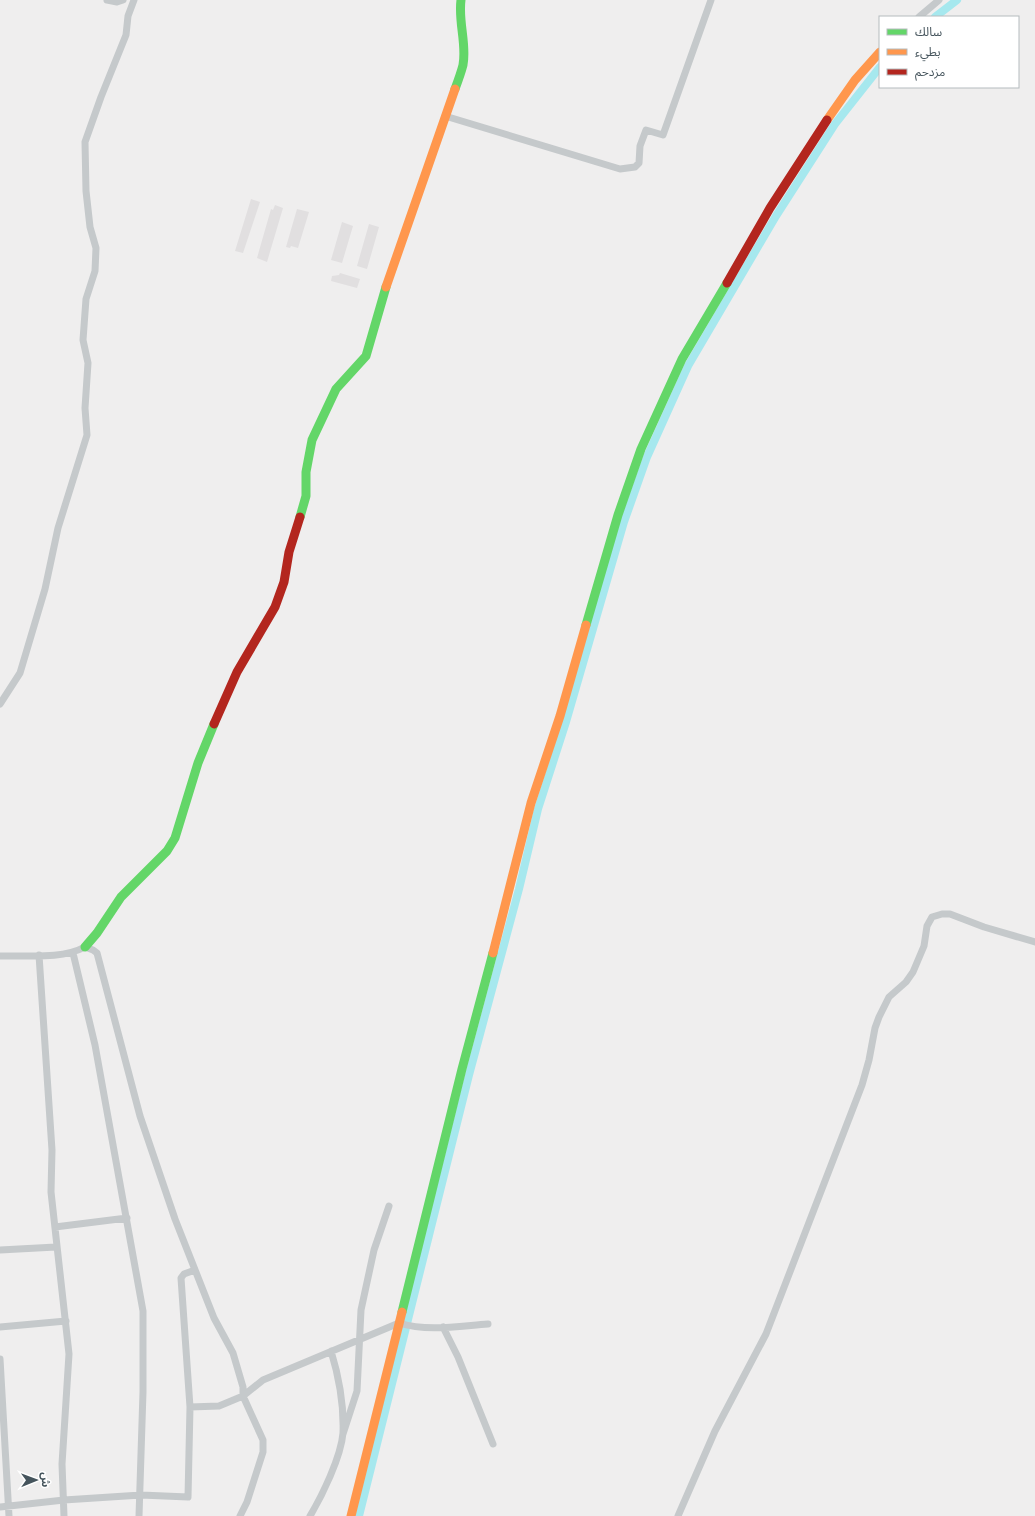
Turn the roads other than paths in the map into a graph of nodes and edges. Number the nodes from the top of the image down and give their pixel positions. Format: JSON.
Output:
{"nodes":[{"id":1,"x":107,"y":0,"type":"edge"},
{"id":2,"x":123,"y":0,"type":"edge"},
{"id":3,"x":134,"y":0,"type":"edge"},
{"id":4,"x":461,"y":0,"type":"edge"},
{"id":5,"x":710,"y":0,"type":"edge"},
{"id":6,"x":940,"y":0,"type":"edge"},
{"id":7,"x":920,"y":16,"type":"edge"},
{"id":8,"x":879,"y":53,"type":"edge"},
{"id":9,"x":445,"y":116,"type":"junction"},
{"id":10,"x":0,"y":704,"type":"edge"},
{"id":11,"x":1035,"y":942,"type":"edge"},
{"id":12,"x":85,"y":947,"type":"junction"},
{"id":13,"x":73,"y":953,"type":"junction"},
{"id":14,"x":38,"y":955,"type":"junction"},
{"id":15,"x":0,"y":956,"type":"edge"},
{"id":16,"x":389,"y":1206,"type":"dead end"},
{"id":17,"x":127,"y":1218,"type":"junction"},
{"id":18,"x":55,"y":1227,"type":"junction"},
{"id":19,"x":56,"y":1247,"type":"junction"},
{"id":20,"x":0,"y":1250,"type":"edge"},
{"id":21,"x":195,"y":1270,"type":"junction"},
{"id":22,"x":66,"y":1321,"type":"junction"},
{"id":23,"x":399,"y":1323,"type":"junction"},
{"id":24,"x":488,"y":1324,"type":"dead end"},
{"id":25,"x":0,"y":1327,"type":"edge"},
{"id":26,"x":443,"y":1327,"type":"junction"},
{"id":27,"x":360,"y":1339,"type":"junction"},
{"id":28,"x":332,"y":1351,"type":"junction"},
{"id":29,"x":0,"y":1359,"type":"edge"},
{"id":30,"x":243,"y":1396,"type":"junction"},
{"id":31,"x":190,"y":1408,"type":"junction"},
{"id":32,"x":343,"y":1434,"type":"junction"},
{"id":33,"x":493,"y":1444,"type":"dead end"},
{"id":34,"x":141,"y":1495,"type":"junction"},
{"id":35,"x":64,"y":1500,"type":"junction"},
{"id":36,"x":8,"y":1505,"type":"junction"},
{"id":37,"x":0,"y":1506,"type":"edge"},
{"id":38,"x":9,"y":1516,"type":"edge"},
{"id":39,"x":64,"y":1516,"type":"edge"},
{"id":40,"x":139,"y":1516,"type":"edge"},
{"id":41,"x":240,"y":1516,"type":"edge"},
{"id":42,"x":310,"y":1516,"type":"edge"},
{"id":43,"x":351,"y":1516,"type":"edge"},
{"id":44,"x":678,"y":1516,"type":"edge"}],
"edges":[{"from":1,"to":2,"type":"street"},
{"from":3,"to":10,"type":"street"},
{"from":4,"to":9,"type":"street"},
{"from":5,"to":9,"type":"street"},
{"from":6,"to":7,"type":"street"},
{"from":8,"to":23,"type":"street"},
{"from":9,"to":12,"type":"street"},
{"from":11,"to":44,"type":"street"},
{"from":12,"to":13,"type":"street"},
{"from":12,"to":21,"type":"street"},
{"from":13,"to":14,"type":"street"},
{"from":13,"to":17,"type":"street"},
{"from":14,"to":15,"type":"street"},
{"from":14,"to":18,"type":"street"},
{"from":16,"to":27,"type":"street"},
{"from":17,"to":18,"type":"street"},
{"from":17,"to":34,"type":"street"},
{"from":18,"to":19,"type":"street"},
{"from":19,"to":20,"type":"street"},
{"from":19,"to":22,"type":"street"},
{"from":21,"to":30,"type":"street"},
{"from":21,"to":31,"type":"street"},
{"from":22,"to":25,"type":"street"},
{"from":22,"to":35,"type":"street"},
{"from":23,"to":26,"type":"street"},
{"from":23,"to":27,"type":"street"},
{"from":23,"to":43,"type":"street"},
{"from":24,"to":26,"type":"street"},
{"from":26,"to":33,"type":"street"},
{"from":27,"to":28,"type":"street"},
{"from":27,"to":32,"type":"street"},
{"from":28,"to":30,"type":"street"},
{"from":28,"to":32,"type":"street"},
{"from":29,"to":36,"type":"street"},
{"from":30,"to":31,"type":"street"},
{"from":30,"to":41,"type":"street"},
{"from":31,"to":34,"type":"street"},
{"from":32,"to":42,"type":"street"},
{"from":34,"to":35,"type":"street"},
{"from":34,"to":40,"type":"street"},
{"from":35,"to":36,"type":"street"},
{"from":35,"to":39,"type":"street"},
{"from":36,"to":37,"type":"street"},
{"from":36,"to":38,"type":"street"}]}
